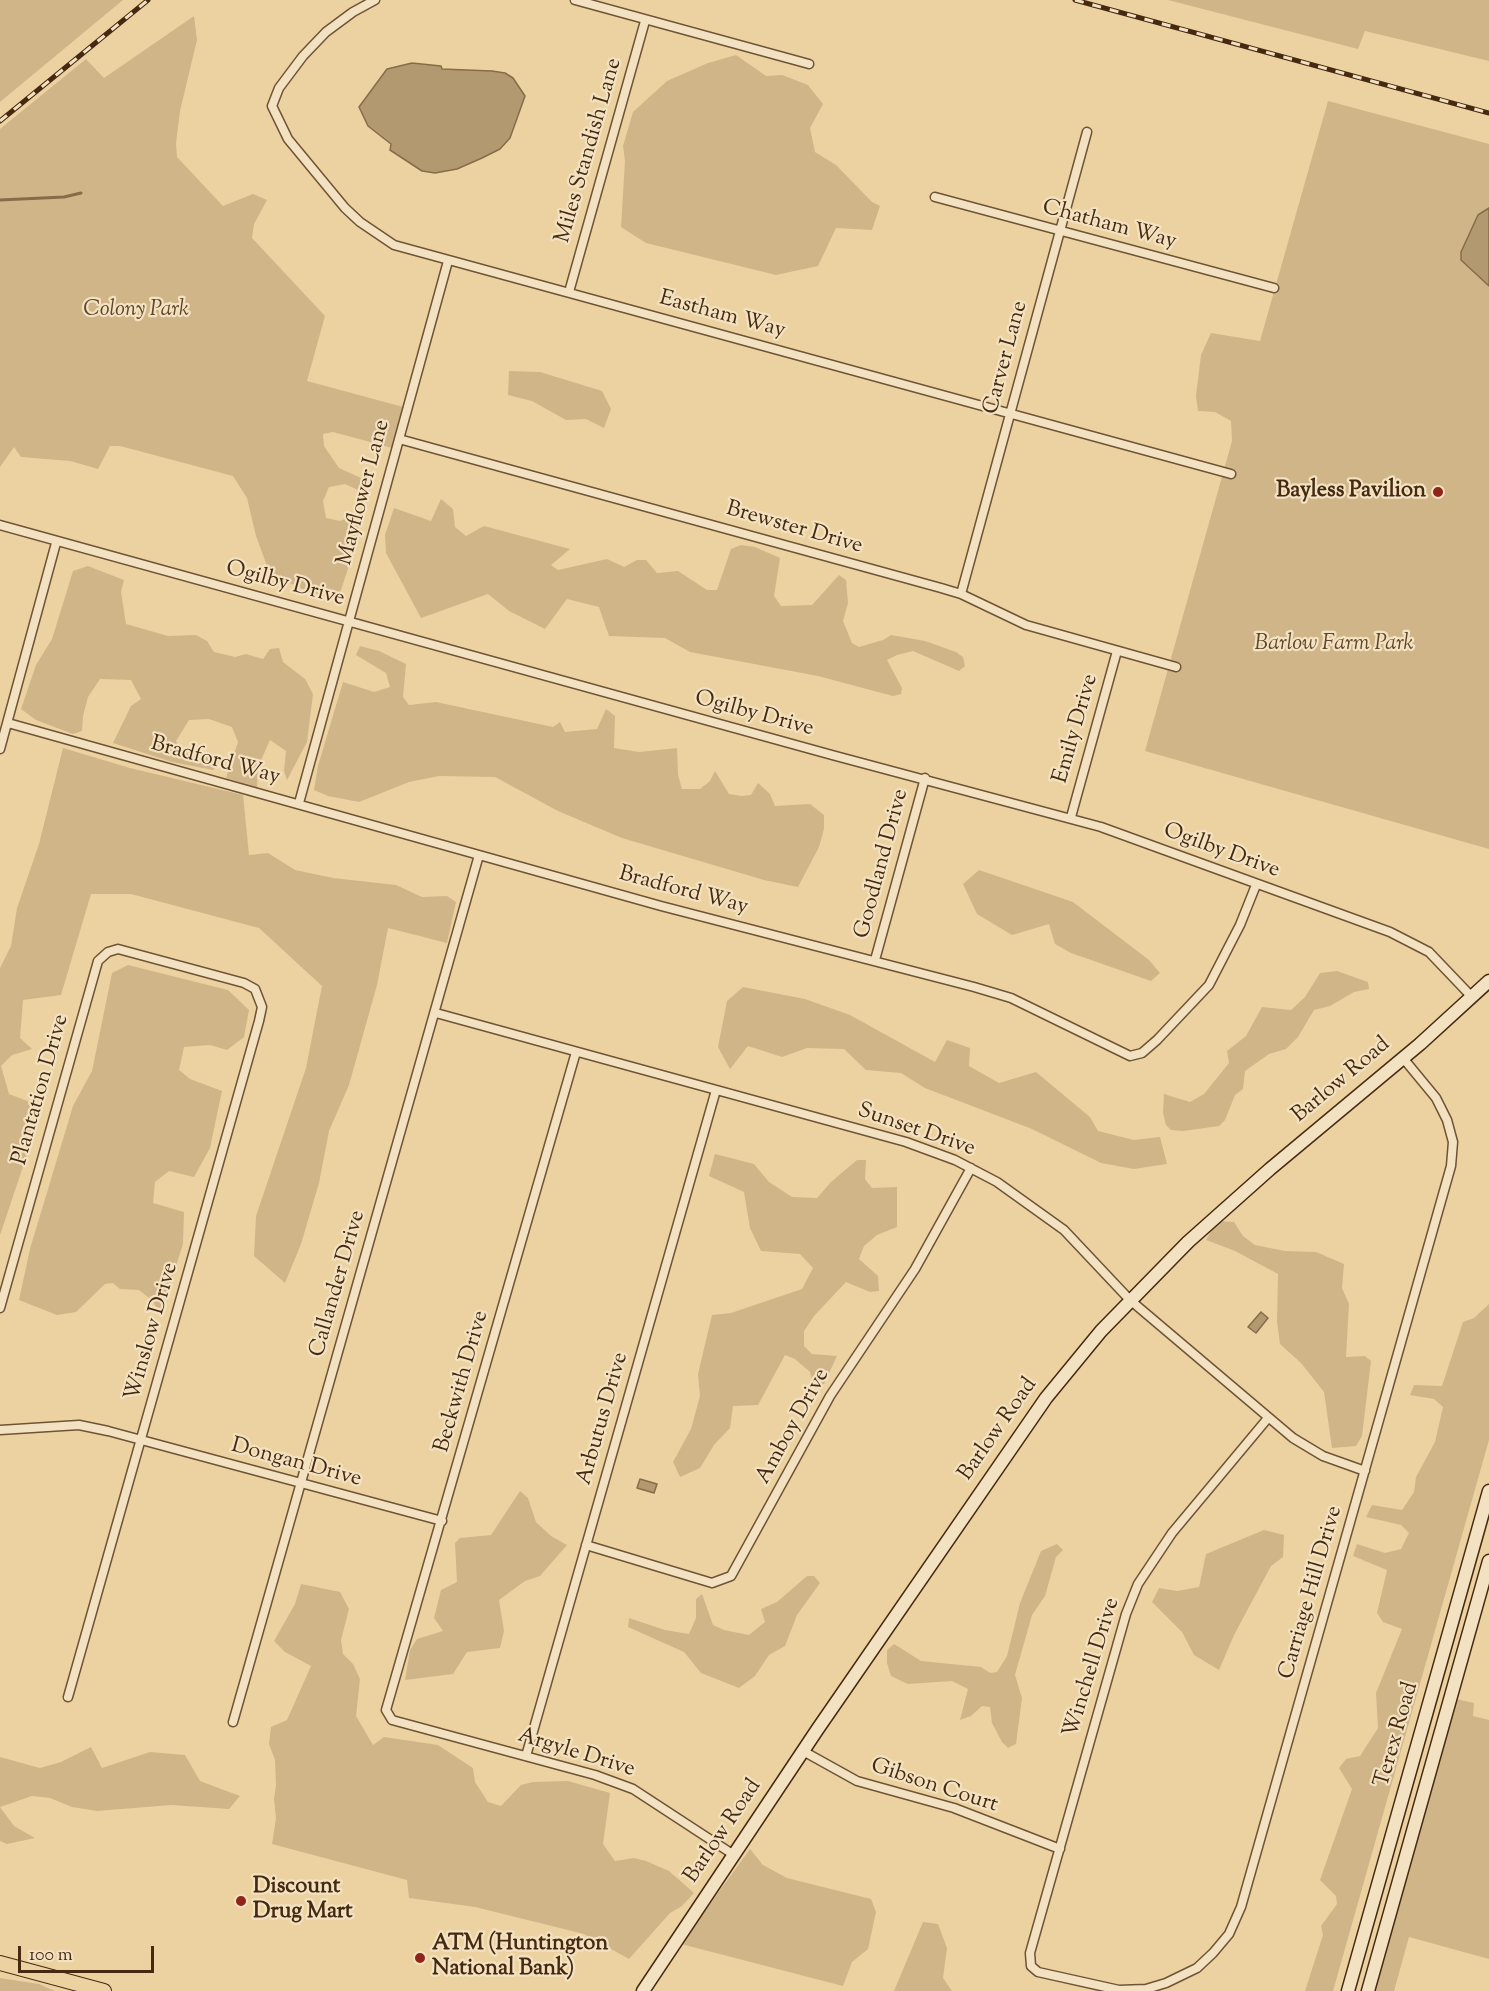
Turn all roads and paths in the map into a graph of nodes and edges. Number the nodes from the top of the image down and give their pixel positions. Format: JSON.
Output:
{"nodes":[{"id":1,"x":375,"y":0,"type":"edge"},
{"id":2,"x":575,"y":0,"type":"edge"},
{"id":3,"x":645,"y":21,"type":"junction"},
{"id":4,"x":809,"y":64,"type":"dead end"},
{"id":5,"x":1087,"y":132,"type":"dead end"},
{"id":6,"x":935,"y":197,"type":"dead end"},
{"id":7,"x":1061,"y":232,"type":"junction"},
{"id":8,"x":448,"y":261,"type":"junction"},
{"id":9,"x":1274,"y":288,"type":"dead end"},
{"id":10,"x":569,"y":292,"type":"junction"},
{"id":11,"x":1010,"y":413,"type":"junction"},
{"id":12,"x":399,"y":439,"type":"junction"},
{"id":13,"x":1231,"y":474,"type":"dead end"},
{"id":14,"x":0,"y":525,"type":"edge"},
{"id":15,"x":56,"y":543,"type":"junction"},
{"id":16,"x":961,"y":594,"type":"junction"},
{"id":17,"x":349,"y":621,"type":"junction"},
{"id":18,"x":1117,"y":651,"type":"junction"},
{"id":19,"x":1176,"y":667,"type":"dead end"},
{"id":20,"x":8,"y":723,"type":"junction"},
{"id":21,"x":0,"y":749,"type":"edge"},
{"id":22,"x":925,"y":778,"type":"junction"},
{"id":23,"x":299,"y":803,"type":"junction"},
{"id":24,"x":1071,"y":818,"type":"junction"},
{"id":25,"x":479,"y":855,"type":"junction"},
{"id":26,"x":1256,"y":885,"type":"junction"},
{"id":27,"x":875,"y":960,"type":"junction"},
{"id":28,"x":1489,"y":981,"type":"edge"},
{"id":29,"x":244,"y":983,"type":"joint"},
{"id":30,"x":1471,"y":996,"type":"junction"},
{"id":31,"x":436,"y":1013,"type":"junction"},
{"id":32,"x":576,"y":1052,"type":"junction"},
{"id":33,"x":1403,"y":1058,"type":"junction"},
{"id":34,"x":716,"y":1090,"type":"junction"},
{"id":35,"x":971,"y":1168,"type":"junction"},
{"id":36,"x":1130,"y":1300,"type":"junction"},
{"id":37,"x":0,"y":1308,"type":"edge"},
{"id":38,"x":1268,"y":1418,"type":"junction"},
{"id":39,"x":0,"y":1430,"type":"edge"},
{"id":40,"x":140,"y":1440,"type":"junction"},
{"id":41,"x":1365,"y":1471,"type":"junction"},
{"id":42,"x":301,"y":1485,"type":"junction"},
{"id":43,"x":1489,"y":1491,"type":"edge"},
{"id":44,"x":442,"y":1521,"type":"junction"},
{"id":45,"x":1484,"y":1525,"type":"edge"},
{"id":46,"x":586,"y":1545,"type":"junction"},
{"id":47,"x":1489,"y":1561,"type":"edge"},
{"id":48,"x":1434,"y":1687,"type":"junction"},
{"id":49,"x":1452,"y":1692,"type":"junction"},
{"id":50,"x":68,"y":1697,"type":"dead end"},
{"id":51,"x":392,"y":1720,"type":"joint"},
{"id":52,"x":233,"y":1722,"type":"dead end"},
{"id":53,"x":803,"y":1751,"type":"junction"},
{"id":54,"x":526,"y":1756,"type":"junction"},
{"id":55,"x":1060,"y":1849,"type":"junction"},
{"id":56,"x":734,"y":1855,"type":"junction"},
{"id":57,"x":0,"y":1963,"type":"edge"},
{"id":58,"x":1031,"y":1966,"type":"joint"},
{"id":59,"x":104,"y":1991,"type":"edge"},
{"id":60,"x":643,"y":1991,"type":"edge"},
{"id":61,"x":1348,"y":1991,"type":"edge"},
{"id":62,"x":1368,"y":1991,"type":"edge"}],
"edges":[{"from":1,"to":8,"type":"street","name":"Eastham Way"},
{"from":2,"to":3,"type":"street"},
{"from":3,"to":4,"type":"street"},
{"from":3,"to":10,"type":"street","name":"Miles Standish Lane"},
{"from":5,"to":7,"type":"street","name":"Carver Lane"},
{"from":6,"to":7,"type":"street","name":"Chatham Way"},
{"from":7,"to":9,"type":"street","name":"Chatham Way"},
{"from":7,"to":11,"type":"street","name":"Carver Lane"},
{"from":8,"to":10,"type":"street","name":"Eastham Way"},
{"from":8,"to":12,"type":"street","name":"Mayflower Lane"},
{"from":10,"to":11,"type":"street","name":"Eastham Way"},
{"from":11,"to":13,"type":"street","name":"Eastham Way"},
{"from":11,"to":16,"type":"street","name":"Carver Lane"},
{"from":12,"to":16,"type":"street","name":"Brewster Drive"},
{"from":12,"to":17,"type":"street","name":"Mayflower Lane"},
{"from":14,"to":15,"type":"street","name":"Ogilby Drive"},
{"from":15,"to":17,"type":"street","name":"Ogilby Drive"},
{"from":15,"to":20,"type":"street"},
{"from":16,"to":18,"type":"street","name":"Brewster Drive"},
{"from":17,"to":22,"type":"street","name":"Ogilby Drive"},
{"from":17,"to":23,"type":"street","name":"Mayflower Lane"},
{"from":18,"to":19,"type":"street","name":"Brewster Drive"},
{"from":18,"to":24,"type":"street","name":"Emily Drive"},
{"from":20,"to":21,"type":"street"},
{"from":20,"to":23,"type":"street","name":"Bradford Way"},
{"from":22,"to":24,"type":"street","name":"Ogilby Drive"},
{"from":22,"to":27,"type":"street","name":"Goodland Drive"},
{"from":23,"to":25,"type":"street","name":"Bradford Way"},
{"from":24,"to":26,"type":"street","name":"Ogilby Drive"},
{"from":25,"to":27,"type":"street","name":"Bradford Way"},
{"from":25,"to":31,"type":"street","name":"Callander Drive"},
{"from":26,"to":27,"type":"street","name":"Bradford Way"},
{"from":26,"to":30,"type":"street","name":"Ogilby Drive"},
{"from":28,"to":30,"type":"street","name":"Barlow Road"},
{"from":29,"to":37,"type":"street","name":"Plantation Drive"},
{"from":29,"to":40,"type":"street","name":"Winslow Drive"},
{"from":30,"to":33,"type":"street","name":"Barlow Road"},
{"from":31,"to":32,"type":"street","name":"Sunset Drive"},
{"from":31,"to":42,"type":"street","name":"Callander Drive"},
{"from":32,"to":34,"type":"street","name":"Sunset Drive"},
{"from":32,"to":44,"type":"street","name":"Beckwith Drive"},
{"from":33,"to":36,"type":"street","name":"Barlow Road"},
{"from":33,"to":41,"type":"street","name":"Carriage Hill Drive"},
{"from":34,"to":35,"type":"street","name":"Sunset Drive"},
{"from":34,"to":46,"type":"street","name":"Arbutus Drive"},
{"from":35,"to":36,"type":"street","name":"Sunset Drive"},
{"from":35,"to":46,"type":"street","name":"Amboy Drive"},
{"from":36,"to":38,"type":"street","name":"Sunset Drive"},
{"from":36,"to":53,"type":"street","name":"Barlow Road"},
{"from":38,"to":41,"type":"street","name":"Sunset Drive"},
{"from":38,"to":55,"type":"street","name":"Winchell Drive"},
{"from":39,"to":40,"type":"street","name":"Dongan Drive"},
{"from":40,"to":42,"type":"street","name":"Dongan Drive"},
{"from":40,"to":50,"type":"street","name":"Winslow Drive"},
{"from":41,"to":58,"type":"street","name":"Carriage Hill Drive"},
{"from":42,"to":44,"type":"street","name":"Dongan Drive"},
{"from":42,"to":52,"type":"street","name":"Callander Drive"},
{"from":43,"to":45,"type":"street","name":"Terex Road"},
{"from":44,"to":51,"type":"street","name":"Beckwith Drive"},
{"from":45,"to":48,"type":"street","name":"Terex Road"},
{"from":46,"to":54,"type":"street","name":"Arbutus Drive"},
{"from":47,"to":49,"type":"street","name":"Terex Road"},
{"from":48,"to":49,"type":"street"},
{"from":48,"to":61,"type":"street","name":"Terex Road"},
{"from":49,"to":62,"type":"street","name":"Terex Road"},
{"from":51,"to":54,"type":"street","name":"Argyle Drive"},
{"from":53,"to":55,"type":"street","name":"Gibson Court"},
{"from":53,"to":56,"type":"street","name":"Barlow Road"},
{"from":54,"to":56,"type":"street","name":"Argyle Drive"},
{"from":55,"to":58,"type":"street","name":"Winchell Drive"},
{"from":56,"to":60,"type":"street","name":"Barlow Road"},
{"from":57,"to":59,"type":"main road"}]}
